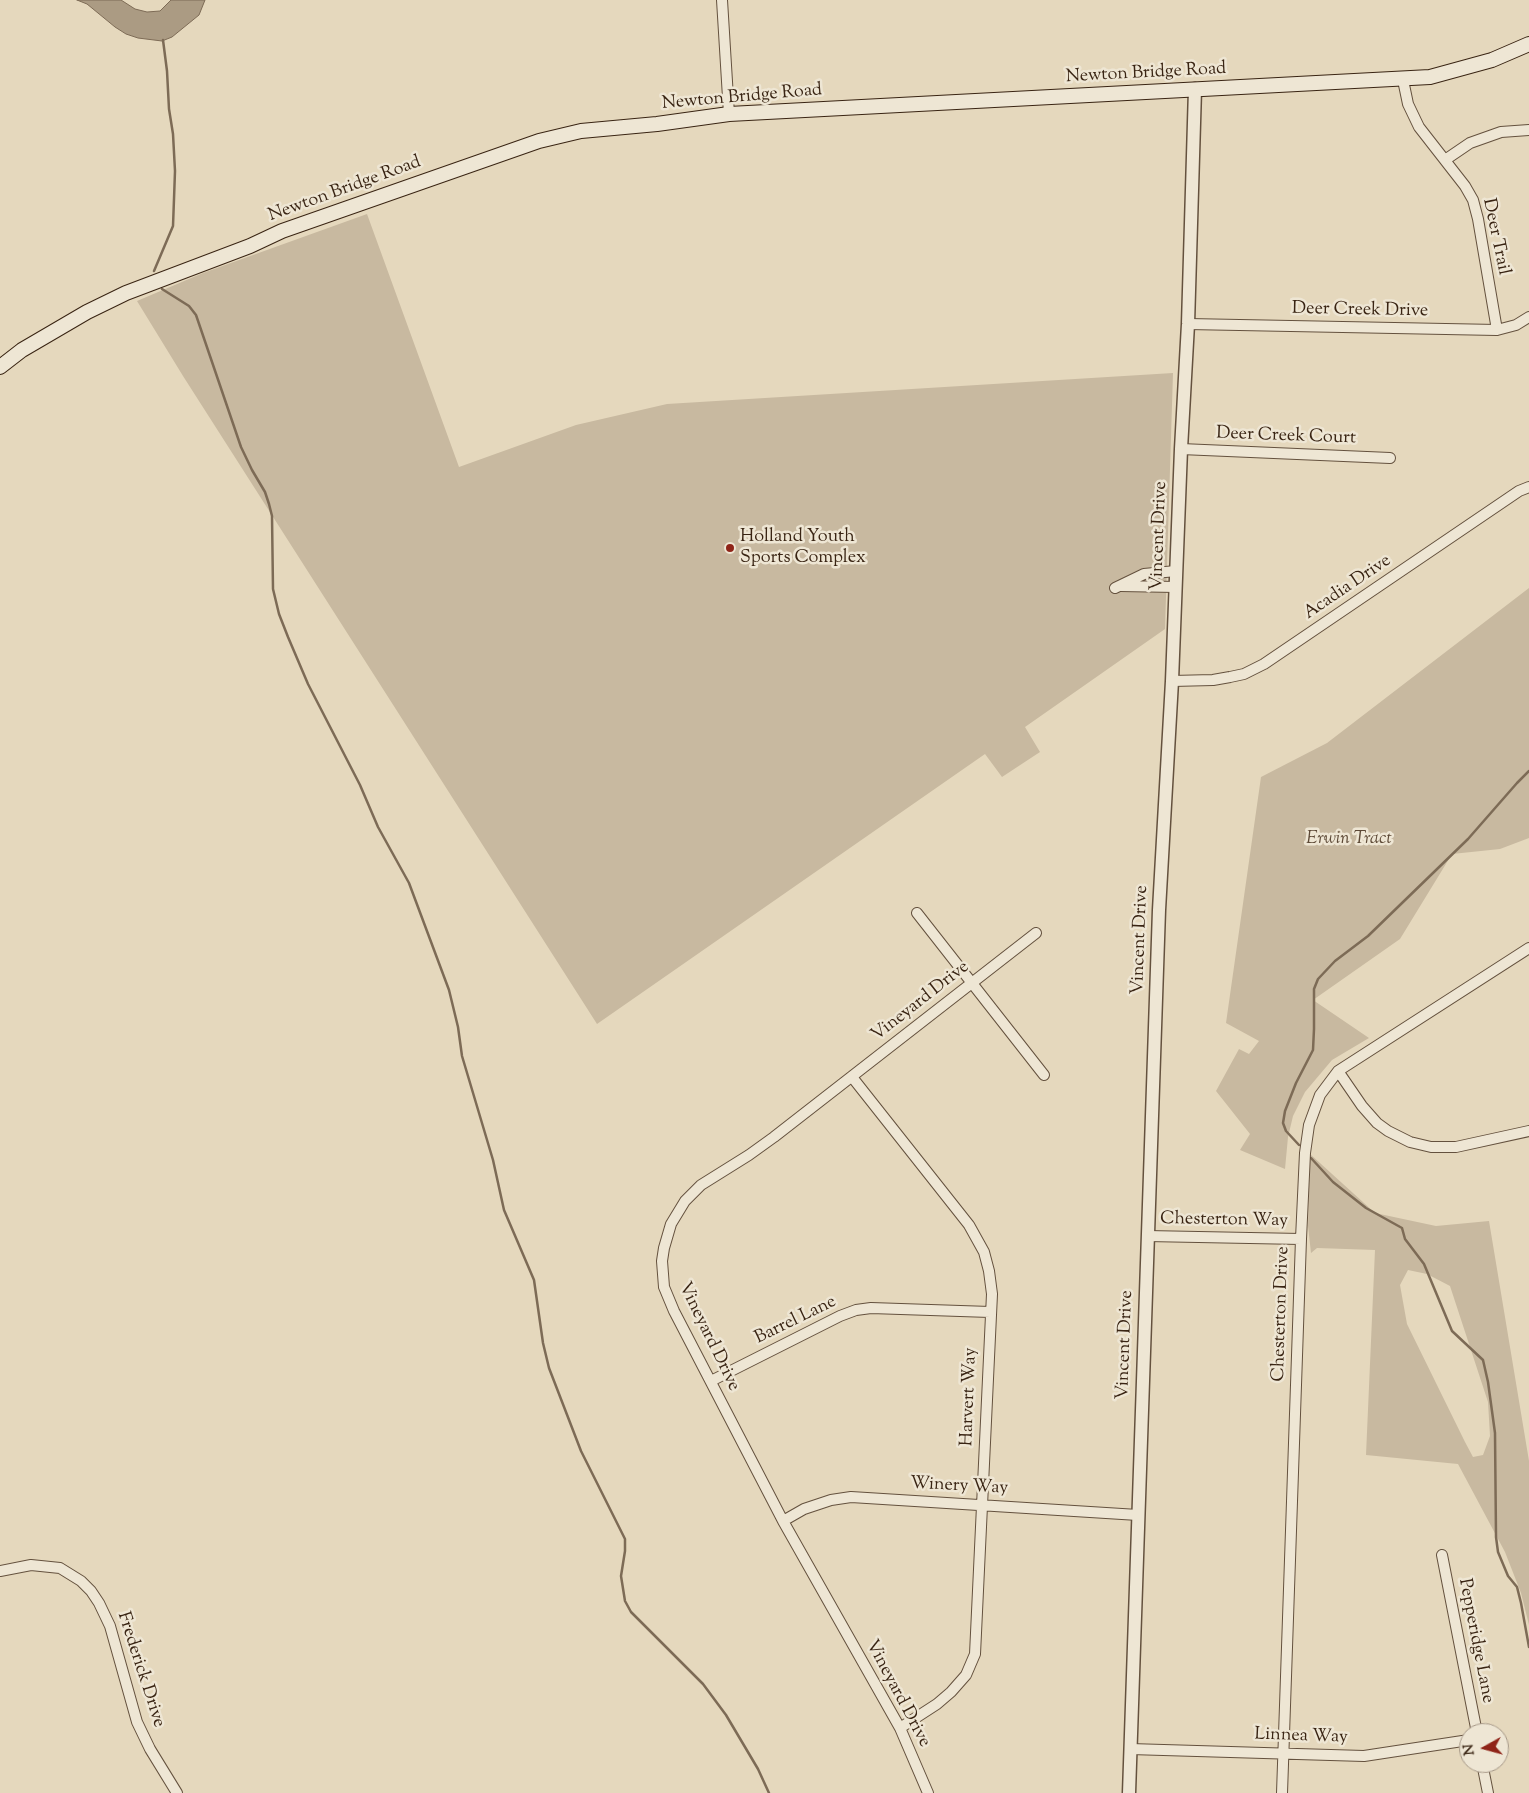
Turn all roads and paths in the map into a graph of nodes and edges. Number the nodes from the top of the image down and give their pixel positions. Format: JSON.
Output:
{"nodes":[{"id":1,"x":722,"y":0,"type":"edge"},
{"id":2,"x":1529,"y":44,"type":"edge"},
{"id":3,"x":1403,"y":80,"type":"junction"},
{"id":4,"x":1195,"y":89,"type":"junction"},
{"id":5,"x":729,"y":114,"type":"junction"},
{"id":6,"x":1529,"y":130,"type":"edge"},
{"id":7,"x":1445,"y":160,"type":"junction"},
{"id":8,"x":1529,"y":317,"type":"edge"},
{"id":9,"x":1188,"y":324,"type":"junction"},
{"id":10,"x":1497,"y":330,"type":"junction"},
{"id":11,"x":0,"y":367,"type":"edge"},
{"id":12,"x":1181,"y":449,"type":"junction"},
{"id":13,"x":1390,"y":458,"type":"dead end"},
{"id":14,"x":1529,"y":487,"type":"edge"},
{"id":15,"x":1176,"y":571,"type":"junction"},
{"id":16,"x":1176,"y":587,"type":"junction"},
{"id":17,"x":1172,"y":681,"type":"junction"},
{"id":18,"x":917,"y":913,"type":"dead end"},
{"id":19,"x":1036,"y":933,"type":"dead end"},
{"id":20,"x":1529,"y":948,"type":"edge"},
{"id":21,"x":972,"y":982,"type":"junction"},
{"id":22,"x":1338,"y":1071,"type":"junction"},
{"id":23,"x":1044,"y":1075,"type":"dead end"},
{"id":24,"x":852,"y":1077,"type":"junction"},
{"id":25,"x":1529,"y":1132,"type":"edge"},
{"id":26,"x":1147,"y":1236,"type":"junction"},
{"id":27,"x":1301,"y":1239,"type":"junction"},
{"id":28,"x":990,"y":1312,"type":"junction"},
{"id":29,"x":711,"y":1382,"type":"junction"},
{"id":30,"x":982,"y":1504,"type":"junction"},
{"id":31,"x":1138,"y":1515,"type":"junction"},
{"id":32,"x":783,"y":1521,"type":"junction"},
{"id":33,"x":1442,"y":1555,"type":"dead end"},
{"id":34,"x":0,"y":1571,"type":"edge"},
{"id":35,"x":1475,"y":1723,"type":"edge"},
{"id":36,"x":900,"y":1728,"type":"junction"},
{"id":37,"x":1459,"y":1742,"type":"edge"},
{"id":38,"x":1130,"y":1748,"type":"junction"},
{"id":39,"x":1284,"y":1753,"type":"junction"},
{"id":40,"x":1484,"y":1773,"type":"edge"},
{"id":41,"x":177,"y":1793,"type":"edge"},
{"id":42,"x":928,"y":1793,"type":"edge"},
{"id":43,"x":1129,"y":1793,"type":"edge"},
{"id":44,"x":1282,"y":1793,"type":"edge"},
{"id":45,"x":1488,"y":1793,"type":"edge"}],
"edges":[{"from":1,"to":5,"type":"street"},
{"from":2,"to":3,"type":"main road","name":"Newton Bridge Road"},
{"from":3,"to":4,"type":"main road","name":"Newton Bridge Road"},
{"from":3,"to":7,"type":"street","name":"Deer Trail"},
{"from":4,"to":5,"type":"main road","name":"Newton Bridge Road"},
{"from":4,"to":9,"type":"street","name":"Vincent Drive"},
{"from":5,"to":11,"type":"main road","name":"Newton Bridge Road"},
{"from":6,"to":7,"type":"street"},
{"from":7,"to":10,"type":"street","name":"Deer Trail"},
{"from":8,"to":10,"type":"street","name":"Deer Creek Drive"},
{"from":9,"to":10,"type":"street","name":"Deer Creek Drive"},
{"from":9,"to":12,"type":"street","name":"Vincent Drive"},
{"from":12,"to":13,"type":"street","name":"Deer Creek Court"},
{"from":12,"to":15,"type":"street","name":"Vincent Drive"},
{"from":14,"to":17,"type":"street","name":"Acadia Drive"},
{"from":15,"to":16,"type":"street","name":"Vincent Drive"},
{"from":15,"to":16,"type":"street"},
{"from":16,"to":17,"type":"street","name":"Vincent Drive"},
{"from":17,"to":26,"type":"street","name":"Vincent Drive"},
{"from":18,"to":21,"type":"street"},
{"from":19,"to":21,"type":"street","name":"Vineyard Drive"},
{"from":20,"to":22,"type":"street","name":"Chesterton Drive"},
{"from":21,"to":23,"type":"street"},
{"from":21,"to":24,"type":"street","name":"Vineyard Drive"},
{"from":22,"to":25,"type":"street"},
{"from":22,"to":27,"type":"street","name":"Chesterton Drive"},
{"from":24,"to":28,"type":"street","name":"Harvert Way"},
{"from":24,"to":29,"type":"street","name":"Vineyard Drive"},
{"from":26,"to":27,"type":"street","name":"Chesterton Way"},
{"from":26,"to":31,"type":"street","name":"Vincent Drive"},
{"from":27,"to":39,"type":"street","name":"Chesterton Drive"},
{"from":28,"to":29,"type":"street","name":"Barrel Lane"},
{"from":28,"to":30,"type":"street","name":"Harvert Way"},
{"from":29,"to":32,"type":"street","name":"Vineyard Drive"},
{"from":30,"to":31,"type":"street","name":"Winery Way"},
{"from":30,"to":32,"type":"street","name":"Winery Way"},
{"from":30,"to":36,"type":"street","name":"Harvert Way"},
{"from":31,"to":38,"type":"street","name":"Vincent Drive"},
{"from":32,"to":36,"type":"street","name":"Vineyard Drive"},
{"from":33,"to":35,"type":"street","name":"Pepperidge Lane"},
{"from":34,"to":41,"type":"street","name":"Frederick Drive"},
{"from":36,"to":42,"type":"street","name":"Vineyard Drive"},
{"from":37,"to":39,"type":"street","name":"Linnea Way"},
{"from":38,"to":39,"type":"street","name":"Linnea Way"},
{"from":38,"to":43,"type":"street","name":"Vincent Drive"},
{"from":39,"to":44,"type":"street","name":"Chesterton Drive"},
{"from":40,"to":45,"type":"street"}]}
